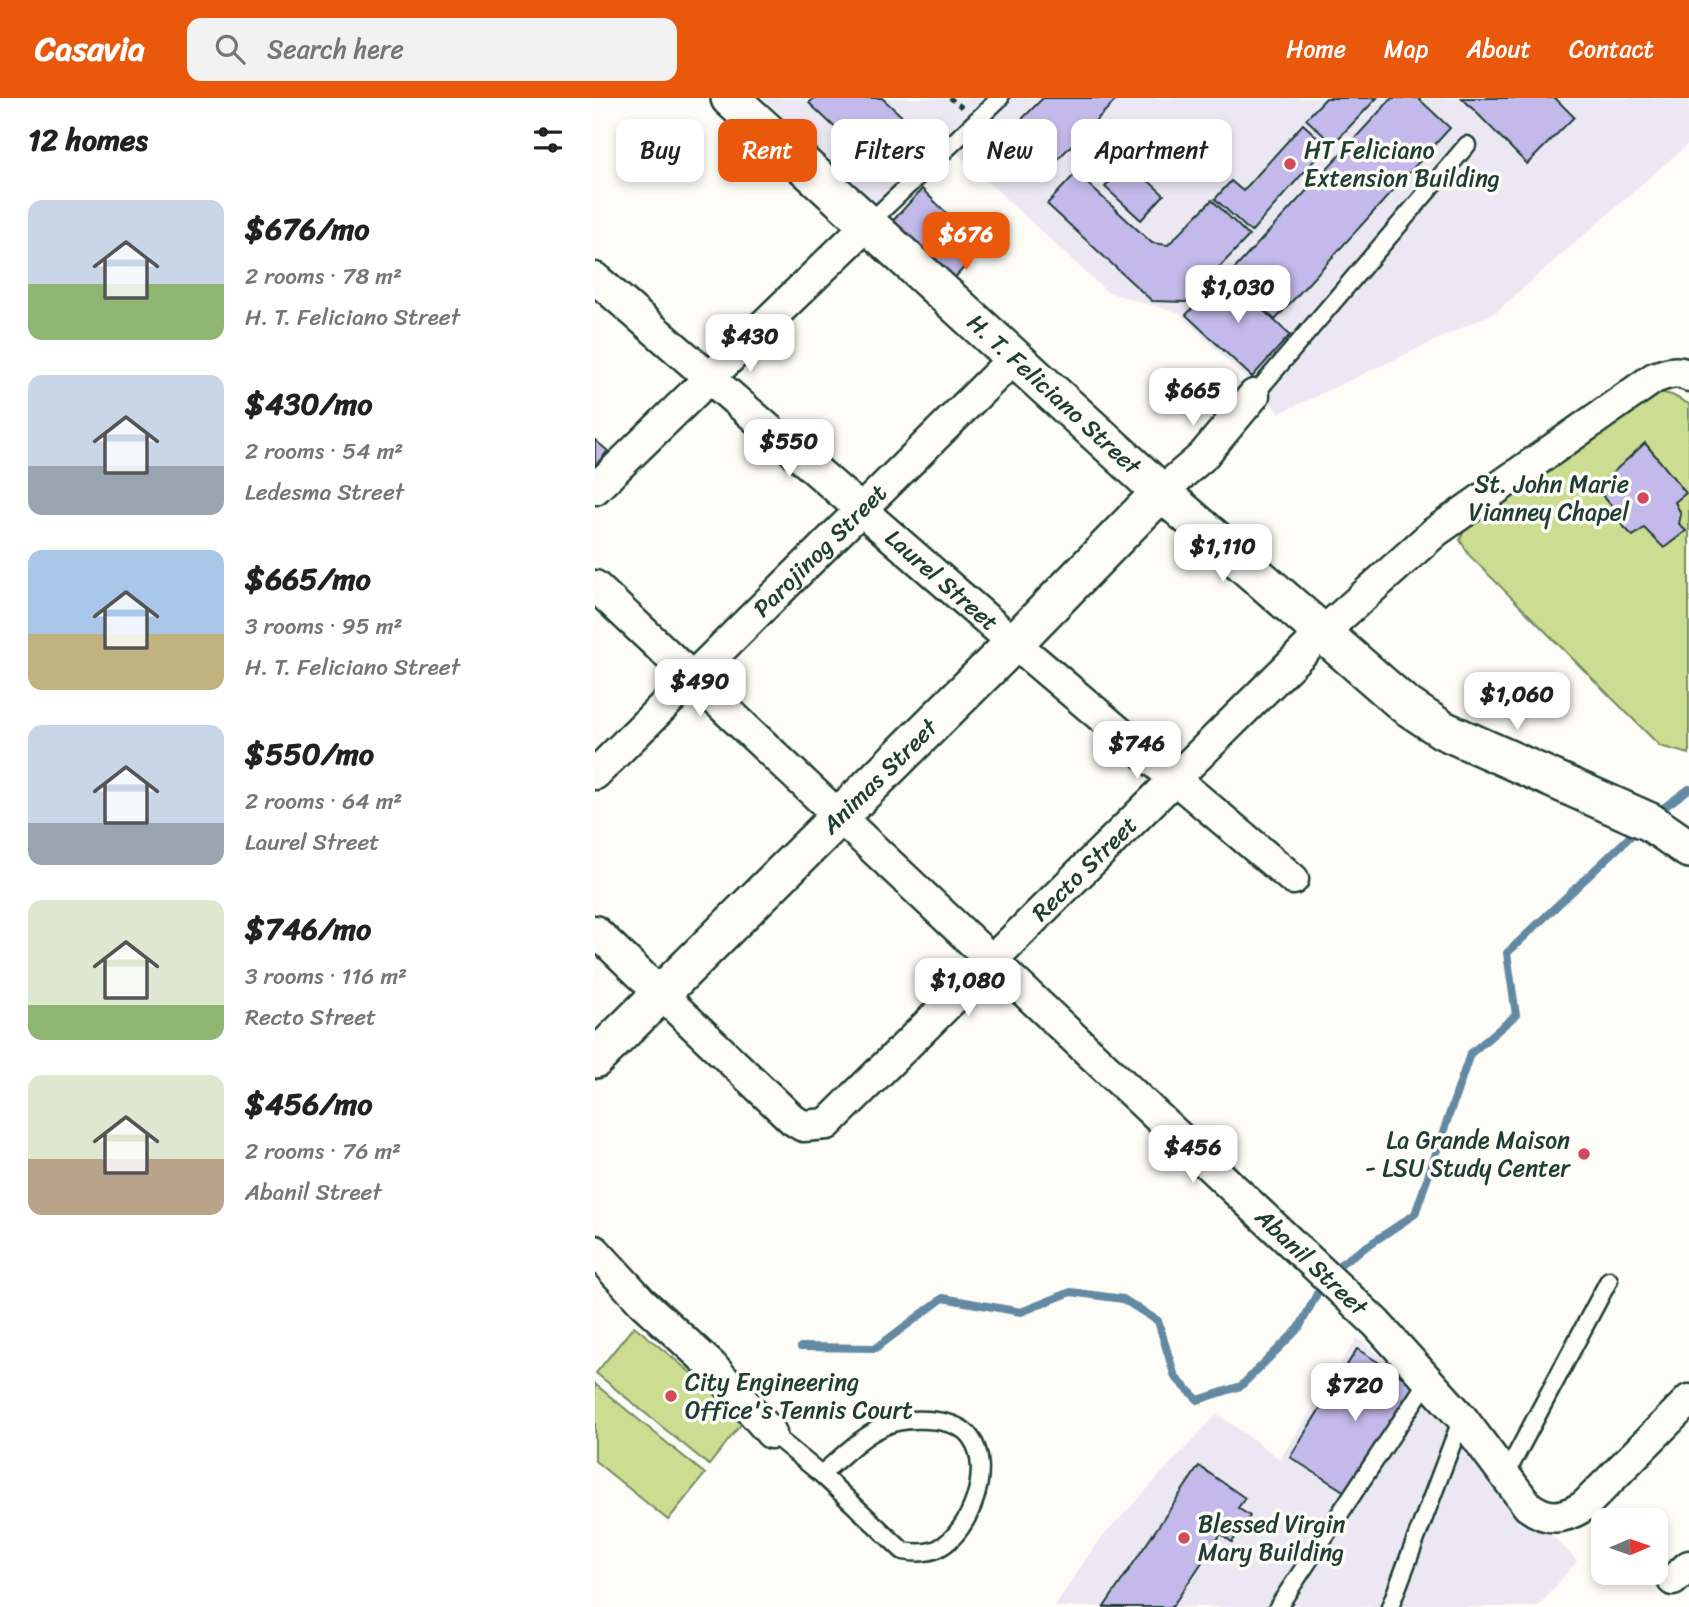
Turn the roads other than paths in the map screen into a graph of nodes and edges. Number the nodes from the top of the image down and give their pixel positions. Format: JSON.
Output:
{"nodes":[{"id":1,"x":730,"y":98,"type":"edge"},
{"id":2,"x":1000,"y":98,"type":"edge"},
{"id":3,"x":1467,"y":145,"type":"dead end"},
{"id":4,"x":869,"y":223,"type":"junction"},
{"id":5,"x":595,"y":278,"type":"edge"},
{"id":6,"x":1016,"y":356,"type":"junction"},
{"id":7,"x":711,"y":376,"type":"junction"},
{"id":8,"x":1689,"y":376,"type":"edge"},
{"id":9,"x":1254,"y":395,"type":"joint"},
{"id":10,"x":595,"y":489,"type":"edge"},
{"id":11,"x":1161,"y":492,"type":"junction"},
{"id":12,"x":862,"y":509,"type":"junction"},
{"id":13,"x":595,"y":586,"type":"edge"},
{"id":14,"x":1322,"y":633,"type":"junction"},
{"id":15,"x":1014,"y":643,"type":"junction"},
{"id":16,"x":692,"y":677,"type":"junction"},
{"id":17,"x":595,"y":774,"type":"edge"},
{"id":18,"x":1174,"y":779,"type":"junction"},
{"id":19,"x":839,"y":817,"type":"junction"},
{"id":20,"x":1689,"y":849,"type":"edge"},
{"id":21,"x":1293,"y":879,"type":"dead end"},
{"id":22,"x":595,"y":931,"type":"edge"},
{"id":23,"x":992,"y":958,"type":"junction"},
{"id":24,"x":661,"y":992,"type":"junction"},
{"id":25,"x":595,"y":1059,"type":"edge"},
{"id":26,"x":595,"y":1251,"type":"edge"},
{"id":27,"x":1609,"y":1280,"type":"dead end"},
{"id":28,"x":1429,"y":1379,"type":"junction"},
{"id":29,"x":1689,"y":1400,"type":"edge"},
{"id":30,"x":1462,"y":1418,"type":"junction"},
{"id":31,"x":771,"y":1433,"type":"joint"},
{"id":32,"x":821,"y":1474,"type":"junction"},
{"id":33,"x":1505,"y":1476,"type":"junction"},
{"id":34,"x":1278,"y":1607,"type":"edge"},
{"id":35,"x":1390,"y":1607,"type":"edge"}],
"edges":[{"from":1,"to":4,"type":"street","name":"H. T. Feliciano Street"},
{"from":2,"to":4,"type":"lane"},
{"from":3,"to":9,"type":"lane"},
{"from":4,"to":6,"type":"street","name":"H. T. Feliciano Street"},
{"from":4,"to":7,"type":"street"},
{"from":5,"to":7,"type":"street","name":"Laurel Street"},
{"from":6,"to":11,"type":"street","name":"H. T. Feliciano Street"},
{"from":6,"to":12,"type":"street","name":"Parojinog Street"},
{"from":7,"to":10,"type":"street"},
{"from":7,"to":12,"type":"street","name":"Laurel Street"},
{"from":8,"to":14,"type":"street","name":"Recto Street"},
{"from":9,"to":11,"type":"street"},
{"from":11,"to":14,"type":"street","name":"H. T. Feliciano Street"},
{"from":11,"to":15,"type":"street","name":"Animas Street"},
{"from":12,"to":15,"type":"street","name":"Laurel Street"},
{"from":12,"to":16,"type":"street","name":"Parojinog Street"},
{"from":13,"to":16,"type":"street","name":"Abanil Street"},
{"from":14,"to":18,"type":"street","name":"Recto Street"},
{"from":14,"to":20,"type":"street","name":"H. T. Feliciano Street"},
{"from":15,"to":18,"type":"street","name":"Laurel Street"},
{"from":15,"to":19,"type":"street","name":"Animas Street"},
{"from":16,"to":17,"type":"street","name":"Parojinog Street"},
{"from":16,"to":19,"type":"street","name":"Abanil Street"},
{"from":18,"to":21,"type":"street","name":"Laurel Street"},
{"from":18,"to":23,"type":"street","name":"Recto Street"},
{"from":19,"to":23,"type":"street","name":"Abanil Street"},
{"from":19,"to":24,"type":"street","name":"Animas Street"},
{"from":22,"to":24,"type":"street","name":"Recto Street"},
{"from":23,"to":24,"type":"street","name":"Recto Street"},
{"from":23,"to":28,"type":"street","name":"Abanil Street"},
{"from":24,"to":25,"type":"street","name":"Animas Street"},
{"from":26,"to":31,"type":"street"},
{"from":27,"to":33,"type":"lane"},
{"from":28,"to":30,"type":"street","name":"Abanil Street"},
{"from":28,"to":34,"type":"lane"},
{"from":29,"to":33,"type":"street","name":"Abanil Street"},
{"from":30,"to":33,"type":"street","name":"Abanil Street"},
{"from":30,"to":35,"type":"lane"},
{"from":31,"to":32,"type":"lane"},
{"from":32,"to":32,"type":"lane"}]}
